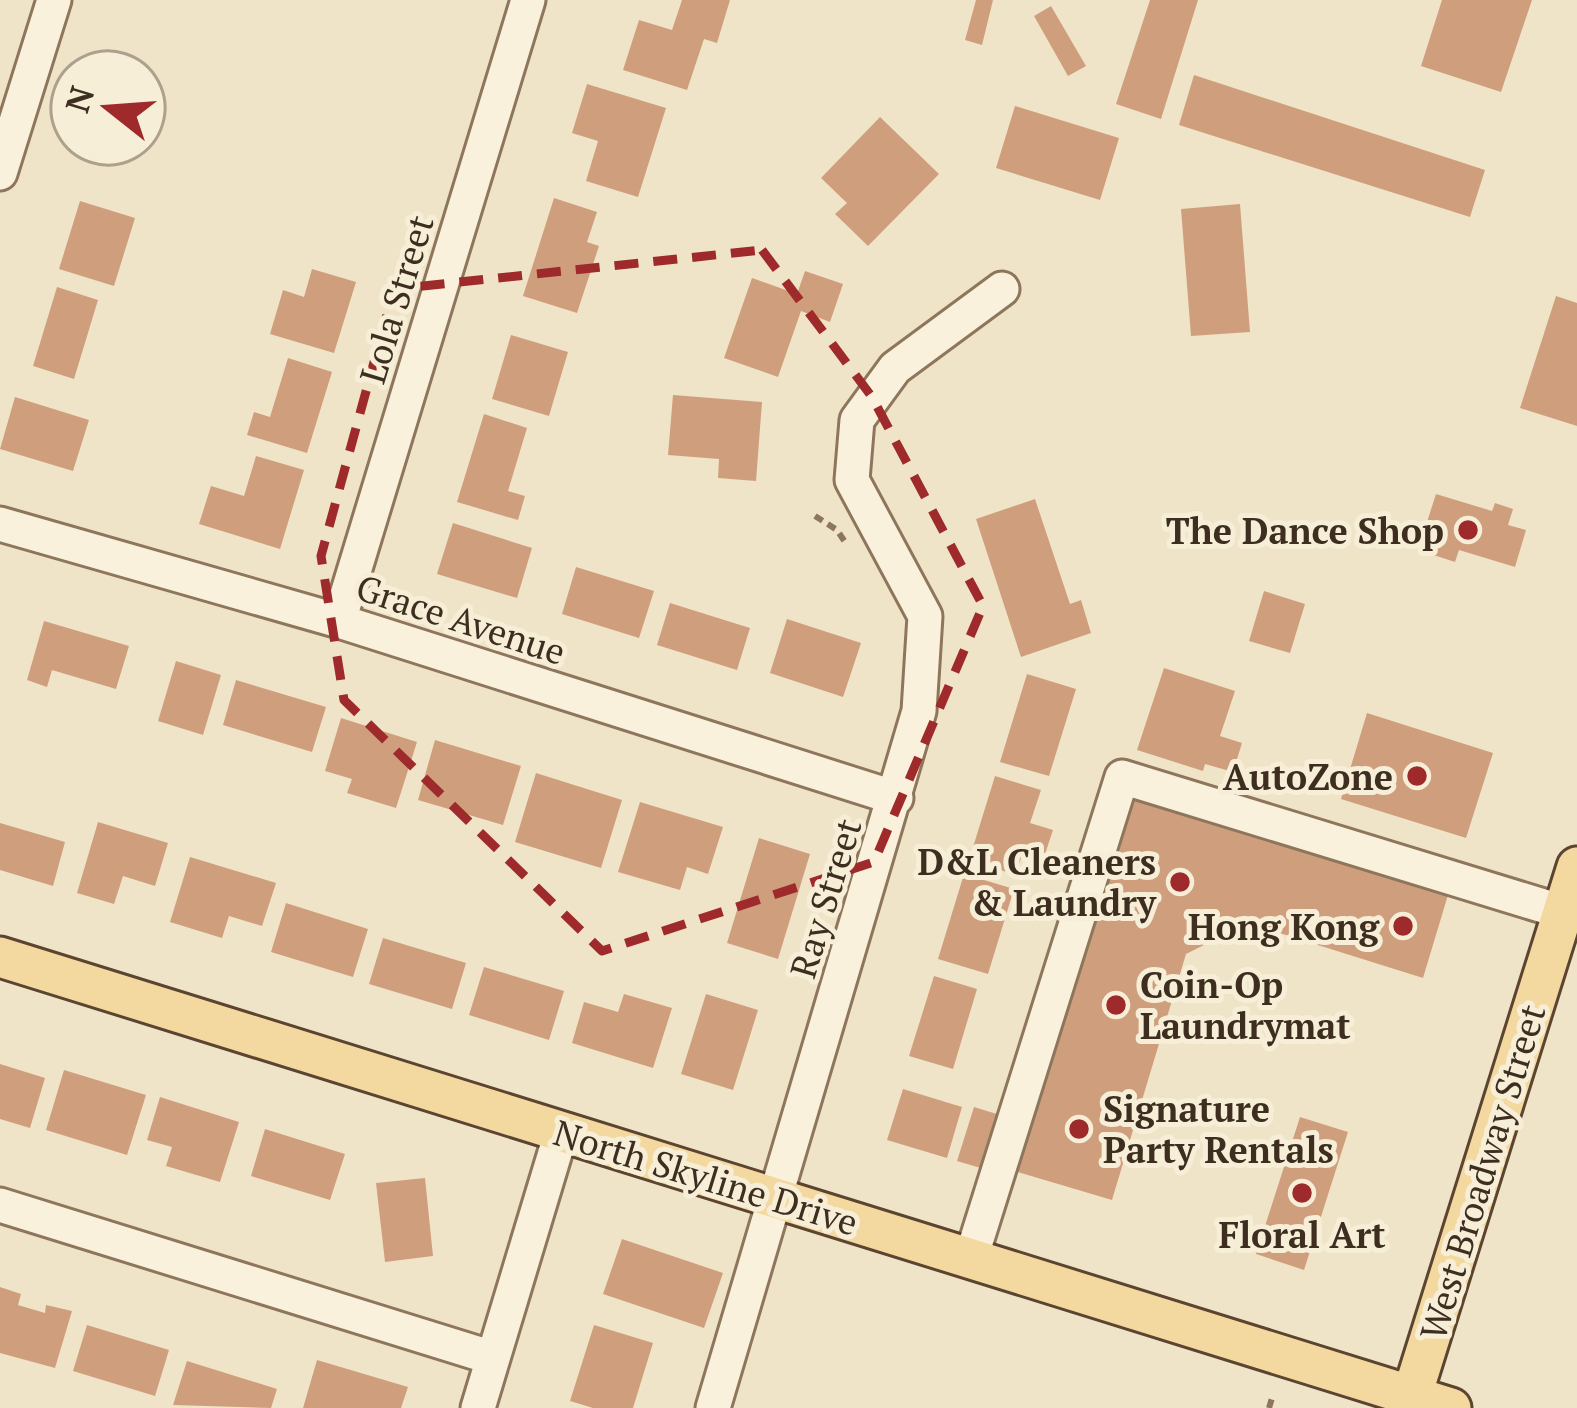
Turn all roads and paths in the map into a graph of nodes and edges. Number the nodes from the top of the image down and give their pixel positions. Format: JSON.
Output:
{"nodes":[{"id":1,"x":54,"y":0,"type":"edge"},
{"id":2,"x":528,"y":0,"type":"edge"},
{"id":3,"x":0,"y":173,"type":"edge"},
{"id":4,"x":1002,"y":289,"type":"dead end"},
{"id":5,"x":0,"y":524,"type":"edge"},
{"id":6,"x":339,"y":621,"type":"junction"},
{"id":7,"x":896,"y":798,"type":"junction"},
{"id":8,"x":1577,"y":867,"type":"edge"},
{"id":9,"x":1563,"y":912,"type":"junction"},
{"id":10,"x":0,"y":957,"type":"edge"},
{"id":11,"x":561,"y":1133,"type":"junction"},
{"id":12,"x":775,"y":1198,"type":"junction"},
{"id":13,"x":0,"y":1205,"type":"edge"},
{"id":14,"x":971,"y":1258,"type":"junction"},
{"id":15,"x":494,"y":1358,"type":"junction"},
{"id":16,"x":1273,"y":1398,"type":"dead end"},
{"id":17,"x":1410,"y":1402,"type":"edge"},
{"id":18,"x":478,"y":1408,"type":"edge"},
{"id":19,"x":713,"y":1408,"type":"edge"},
{"id":20,"x":1269,"y":1408,"type":"edge"},
{"id":21,"x":1451,"y":1408,"type":"edge"}],
"edges":[{"from":1,"to":3,"type":"street"},
{"from":2,"to":6,"type":"street","name":"Lola Street"},
{"from":4,"to":7,"type":"street","name":"Ray Street"},
{"from":5,"to":6,"type":"street","name":"Grace Avenue"},
{"from":6,"to":7,"type":"street","name":"Grace Avenue"},
{"from":7,"to":12,"type":"street","name":"Ray Street"},
{"from":8,"to":9,"type":"main road","name":"West Broadway Street"},
{"from":9,"to":14,"type":"street"},
{"from":9,"to":17,"type":"main road","name":"West Broadway Street"},
{"from":10,"to":11,"type":"main road","name":"North Skyline Drive"},
{"from":11,"to":12,"type":"main road","name":"North Skyline Drive"},
{"from":11,"to":15,"type":"street"},
{"from":12,"to":14,"type":"main road","name":"North Skyline Drive"},
{"from":12,"to":19,"type":"street","name":"Ray Street"},
{"from":13,"to":15,"type":"street"},
{"from":14,"to":17,"type":"main road","name":"North Skyline Drive"},
{"from":15,"to":18,"type":"street"},
{"from":16,"to":20,"type":"path"},
{"from":17,"to":21,"type":"main road","name":"North Skyline Drive"}]}
